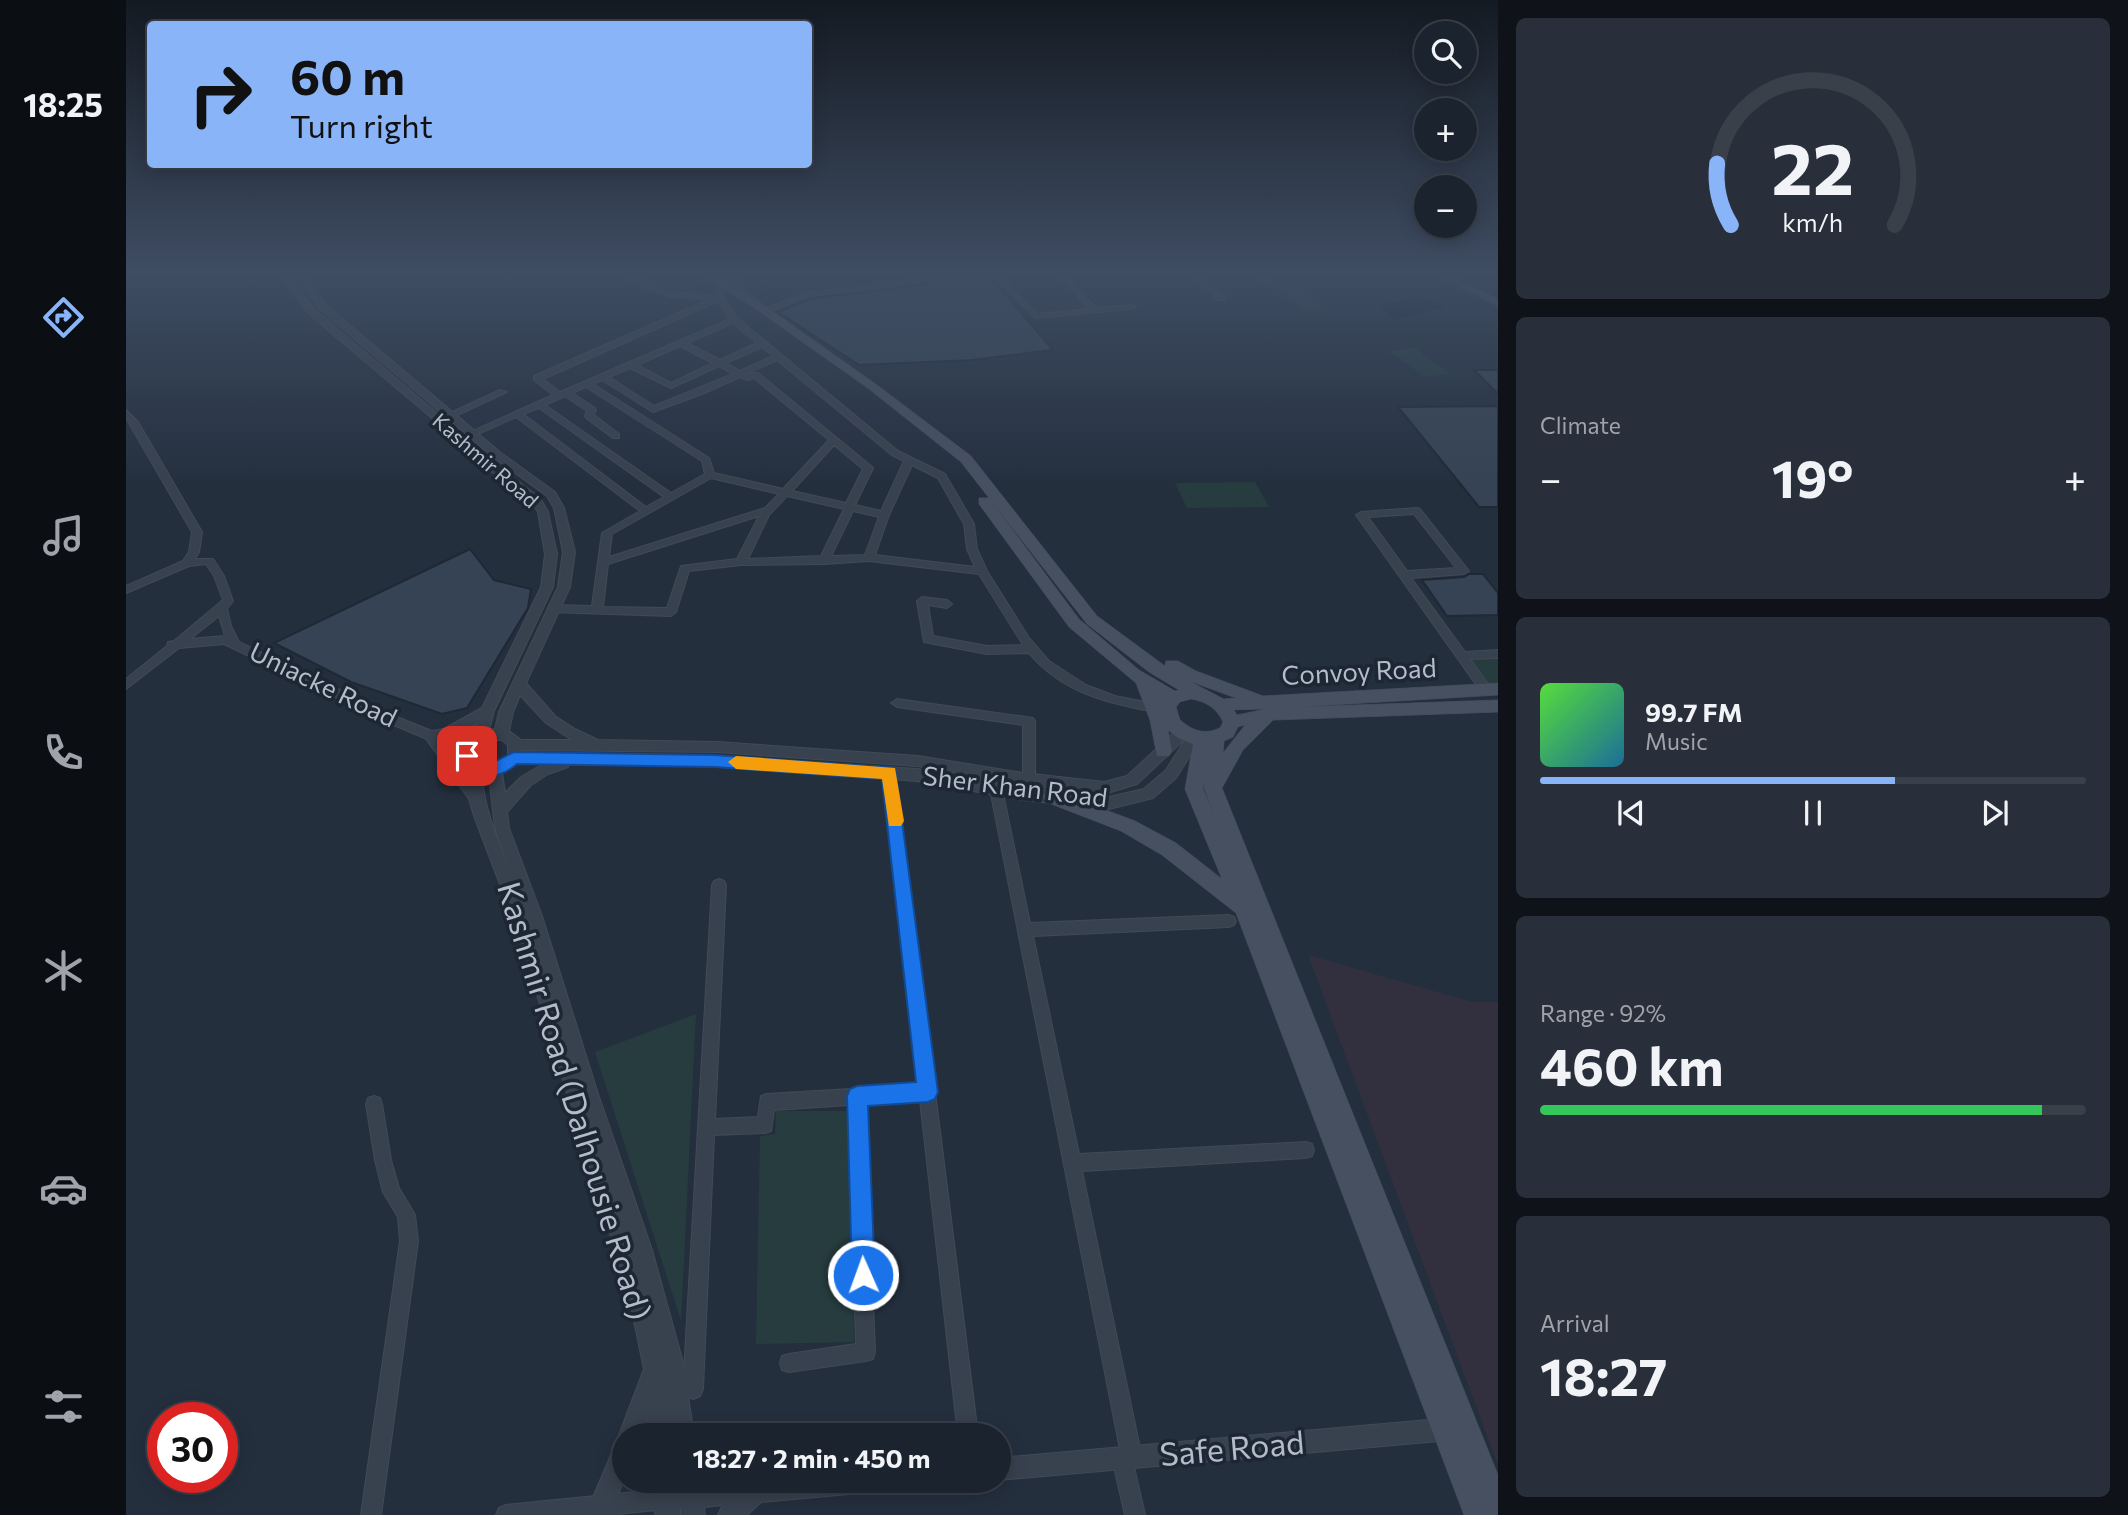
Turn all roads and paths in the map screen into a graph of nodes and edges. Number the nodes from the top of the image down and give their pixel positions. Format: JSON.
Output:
{"nodes":[{"id":1,"x":349,"y":344,"type":"edge"},
{"id":2,"x":367,"y":344,"type":"edge"},
{"id":3,"x":600,"y":344,"type":"edge"},
{"id":4,"x":678,"y":344,"type":"edge"},
{"id":5,"x":681,"y":344,"type":"edge"},
{"id":6,"x":761,"y":344,"type":"joint"},
{"id":7,"x":800,"y":344,"type":"edge"},
{"id":8,"x":811,"y":344,"type":"edge"},
{"id":9,"x":777,"y":357,"type":"junction"},
{"id":10,"x":719,"y":363,"type":"junction"},
{"id":11,"x":392,"y":365,"type":"junction"},
{"id":12,"x":631,"y":365,"type":"junction"},
{"id":13,"x":379,"y":369,"type":"junction"},
{"id":14,"x":738,"y":373,"type":"junction"},
{"id":15,"x":406,"y":376,"type":"junction"},
{"id":16,"x":603,"y":377,"type":"junction"},
{"id":17,"x":393,"y":380,"type":"junction"},
{"id":18,"x":587,"y":383,"type":"junction"},
{"id":19,"x":503,"y":392,"type":"dead end"},
{"id":20,"x":562,"y":394,"type":"junction"},
{"id":21,"x":539,"y":404,"type":"junction"},
{"id":22,"x":126,"y":413,"type":"edge"},
{"id":23,"x":517,"y":414,"type":"junction"},
{"id":24,"x":453,"y":415,"type":"junction"},
{"id":25,"x":442,"y":422,"type":"junction"},
{"id":26,"x":472,"y":433,"type":"junction"},
{"id":27,"x":616,"y":436,"type":"dead end"},
{"id":28,"x":459,"y":439,"type":"junction"},
{"id":29,"x":834,"y":440,"type":"junction"},
{"id":30,"x":909,"y":461,"type":"junction"},
{"id":31,"x":710,"y":475,"type":"junction"},
{"id":32,"x":785,"y":492,"type":"junction"},
{"id":33,"x":670,"y":497,"type":"junction"},
{"id":34,"x":850,"y":507,"type":"junction"},
{"id":35,"x":769,"y":510,"type":"junction"},
{"id":36,"x":646,"y":511,"type":"junction"},
{"id":37,"x":884,"y":515,"type":"junction"},
{"id":38,"x":870,"y":558,"type":"junction"},
{"id":39,"x":824,"y":561,"type":"junction"},
{"id":40,"x":603,"y":562,"type":"junction"},
{"id":41,"x":741,"y":562,"type":"junction"},
{"id":42,"x":187,"y":563,"type":"junction"},
{"id":43,"x":982,"y":571,"type":"junction"},
{"id":44,"x":1404,"y":575,"type":"junction"},
{"id":45,"x":126,"y":590,"type":"edge"},
{"id":46,"x":947,"y":604,"type":"dead end"},
{"id":47,"x":222,"y":608,"type":"junction"},
{"id":48,"x":554,"y":609,"type":"junction"},
{"id":49,"x":597,"y":610,"type":"junction"},
{"id":50,"x":1107,"y":631,"type":"junction"},
{"id":51,"x":234,"y":643,"type":"junction"},
{"id":52,"x":173,"y":645,"type":"junction"},
{"id":53,"x":1031,"y":649,"type":"junction"},
{"id":54,"x":1498,"y":654,"type":"edge"},
{"id":55,"x":1462,"y":656,"type":"junction"},
{"id":56,"x":519,"y":683,"type":"junction"},
{"id":57,"x":126,"y":685,"type":"edge"},
{"id":58,"x":1492,"y":689,"type":"edge"},
{"id":59,"x":1198,"y":694,"type":"junction"},
{"id":60,"x":897,"y":703,"type":"dead end"},
{"id":61,"x":1164,"y":705,"type":"junction"},
{"id":62,"x":1222,"y":705,"type":"junction"},
{"id":63,"x":1498,"y":706,"type":"edge"},
{"id":64,"x":1266,"y":708,"type":"junction"},
{"id":65,"x":487,"y":711,"type":"junction"},
{"id":66,"x":501,"y":734,"type":"junction"},
{"id":67,"x":1205,"y":734,"type":"junction"},
{"id":68,"x":431,"y":736,"type":"junction"},
{"id":69,"x":475,"y":743,"type":"junction"},
{"id":70,"x":600,"y":746,"type":"junction"},
{"id":71,"x":515,"y":751,"type":"junction"},
{"id":72,"x":1163,"y":751,"type":"junction"},
{"id":73,"x":578,"y":760,"type":"junction"},
{"id":74,"x":475,"y":769,"type":"junction"},
{"id":75,"x":495,"y":771,"type":"junction"},
{"id":76,"x":889,"y":773,"type":"junction"},
{"id":77,"x":1029,"y":780,"type":"junction"},
{"id":78,"x":1213,"y":788,"type":"junction"},
{"id":79,"x":996,"y":789,"type":"junction"},
{"id":80,"x":476,"y":797,"type":"junction"},
{"id":81,"x":1052,"y":797,"type":"junction"},
{"id":82,"x":499,"y":813,"type":"junction"},
{"id":83,"x":719,"y":885,"type":"dead end"},
{"id":84,"x":1237,"y":915,"type":"junction"},
{"id":85,"x":1025,"y":930,"type":"junction"},
{"id":86,"x":928,"y":1092,"type":"junction"},
{"id":87,"x":857,"y":1096,"type":"junction"},
{"id":88,"x":374,"y":1104,"type":"dead end"},
{"id":89,"x":706,"y":1127,"type":"junction"},
{"id":90,"x":1306,"y":1150,"type":"dead end"},
{"id":91,"x":1072,"y":1163,"type":"junction"},
{"id":92,"x":789,"y":1363,"type":"dead end"},
{"id":93,"x":654,"y":1368,"type":"junction"},
{"id":94,"x":693,"y":1389,"type":"dead end"},
{"id":95,"x":634,"y":1423,"type":"edge"},
{"id":96,"x":659,"y":1423,"type":"edge"},
{"id":97,"x":681,"y":1423,"type":"edge"},
{"id":98,"x":967,"y":1423,"type":"edge"},
{"id":99,"x":1454,"y":1429,"type":"junction"},
{"id":100,"x":1127,"y":1458,"type":"junction"},
{"id":101,"x":1011,"y":1468,"type":"edge"},
{"id":102,"x":612,"y":1489,"type":"edge"},
{"id":103,"x":734,"y":1493,"type":"edge"},
{"id":104,"x":754,"y":1493,"type":"edge"},
{"id":105,"x":691,"y":1497,"type":"edge"},
{"id":106,"x":666,"y":1498,"type":"edge"},
{"id":107,"x":605,"y":1511,"type":"edge"},
{"id":108,"x":1498,"y":1511,"type":"edge"},
{"id":109,"x":371,"y":1515,"type":"edge"},
{"id":110,"x":506,"y":1515,"type":"edge"},
{"id":111,"x":730,"y":1515,"type":"edge"},
{"id":112,"x":1135,"y":1515,"type":"edge"},
{"id":113,"x":1479,"y":1515,"type":"edge"}],
"edges":[{"from":1,"to":13,"type":"street","name":"Kashmir Road"},
{"from":2,"to":11,"type":"street","name":"Kashmir Road"},
{"from":3,"to":20,"type":"street"},
{"from":4,"to":12,"type":"street"},
{"from":5,"to":10,"type":"street"},
{"from":6,"to":9,"type":"street"},
{"from":6,"to":10,"type":"street"},
{"from":7,"to":61,"type":"main road"},
{"from":8,"to":50,"type":"main road"},
{"from":9,"to":14,"type":"street"},
{"from":9,"to":30,"type":"street"},
{"from":10,"to":12,"type":"street"},
{"from":10,"to":14,"type":"street"},
{"from":11,"to":13,"type":"street"},
{"from":11,"to":15,"type":"street","name":"Kashmir Road"},
{"from":12,"to":16,"type":"street"},
{"from":13,"to":17,"type":"street","name":"Kashmir Road"},
{"from":14,"to":16,"type":"street"},
{"from":14,"to":29,"type":"street"},
{"from":15,"to":17,"type":"street"},
{"from":15,"to":24,"type":"street","name":"Kashmir Road"},
{"from":16,"to":18,"type":"street"},
{"from":17,"to":25,"type":"street","name":"Kashmir Road"},
{"from":18,"to":20,"type":"street"},
{"from":18,"to":31,"type":"street"},
{"from":19,"to":24,"type":"street"},
{"from":20,"to":21,"type":"street"},
{"from":20,"to":27,"type":"street"},
{"from":21,"to":23,"type":"street"},
{"from":21,"to":33,"type":"street"},
{"from":22,"to":42,"type":"street"},
{"from":23,"to":26,"type":"street"},
{"from":23,"to":36,"type":"street"},
{"from":24,"to":25,"type":"street"},
{"from":24,"to":26,"type":"street","name":"Kashmir Road"},
{"from":25,"to":28,"type":"street","name":"Kashmir Road"},
{"from":26,"to":28,"type":"street"},
{"from":26,"to":48,"type":"street","name":"Kashmir Road"},
{"from":28,"to":65,"type":"street","name":"Kashmir Road"},
{"from":29,"to":32,"type":"street"},
{"from":29,"to":34,"type":"street"},
{"from":30,"to":37,"type":"street"},
{"from":30,"to":43,"type":"street"},
{"from":31,"to":32,"type":"street"},
{"from":31,"to":33,"type":"street"},
{"from":32,"to":34,"type":"street"},
{"from":32,"to":35,"type":"street"},
{"from":33,"to":36,"type":"street"},
{"from":34,"to":37,"type":"street"},
{"from":34,"to":39,"type":"street"},
{"from":35,"to":40,"type":"street"},
{"from":35,"to":41,"type":"street"},
{"from":36,"to":40,"type":"street"},
{"from":37,"to":38,"type":"street"},
{"from":38,"to":39,"type":"street"},
{"from":38,"to":43,"type":"street"},
{"from":39,"to":41,"type":"street"},
{"from":40,"to":49,"type":"street"},
{"from":41,"to":49,"type":"street"},
{"from":42,"to":45,"type":"street"},
{"from":42,"to":47,"type":"street"},
{"from":43,"to":53,"type":"street"},
{"from":44,"to":44,"type":"street"},
{"from":44,"to":55,"type":"street"},
{"from":46,"to":53,"type":"street"},
{"from":47,"to":51,"type":"street"},
{"from":47,"to":52,"type":"street"},
{"from":48,"to":49,"type":"street"},
{"from":48,"to":56,"type":"street","name":"Kashmir Road"},
{"from":50,"to":59,"type":"main road"},
{"from":50,"to":64,"type":"main road"},
{"from":51,"to":52,"type":"street","name":"Uniacke Road"},
{"from":51,"to":68,"type":"street","name":"Uniacke Road"},
{"from":52,"to":57,"type":"street"},
{"from":53,"to":61,"type":"street"},
{"from":54,"to":55,"type":"street"},
{"from":55,"to":58,"type":"street"},
{"from":56,"to":66,"type":"street","name":"Kashmir Road"},
{"from":56,"to":70,"type":"street"},
{"from":58,"to":64,"type":"main road","name":"Convoy Road"},
{"from":59,"to":61,"type":"main road"},
{"from":59,"to":62,"type":"main road"},
{"from":60,"to":77,"type":"street"},
{"from":61,"to":67,"type":"main road"},
{"from":61,"to":72,"type":"main road"},
{"from":62,"to":64,"type":"main road","name":"Convoy Road"},
{"from":62,"to":67,"type":"main road"},
{"from":63,"to":64,"type":"main road","name":"Convoy Road"},
{"from":64,"to":67,"type":"main road","name":"Convoy Road"},
{"from":64,"to":78,"type":"main road"},
{"from":65,"to":68,"type":"street"},
{"from":65,"to":69,"type":"street","name":"Kashmir Road"},
{"from":66,"to":69,"type":"street"},
{"from":66,"to":71,"type":"street"},
{"from":67,"to":72,"type":"street","name":"Sher Khan Road"},
{"from":67,"to":78,"type":"main road"},
{"from":67,"to":81,"type":"street","name":"Sher Khan Road"},
{"from":67,"to":84,"type":"main road"},
{"from":68,"to":69,"type":"street","name":"Uniacke Road"},
{"from":68,"to":80,"type":"street"},
{"from":69,"to":74,"type":"street"},
{"from":70,"to":71,"type":"street","name":"Sher Khan Road"},
{"from":70,"to":77,"type":"street","name":"Sher Khan Road"},
{"from":71,"to":73,"type":"street","name":"Sher Khan Road"},
{"from":71,"to":75,"type":"street"},
{"from":72,"to":77,"type":"street","name":"Sher Khan Road"},
{"from":73,"to":76,"type":"street","name":"Sher Khan Road"},
{"from":73,"to":82,"type":"street"},
{"from":74,"to":75,"type":"street"},
{"from":74,"to":80,"type":"street","name":"Kashmir Road (Dalhousie Road)"},
{"from":75,"to":82,"type":"street","name":"Kashmir Road (Dalhousie Road)"},
{"from":76,"to":79,"type":"street","name":"Sher Khan Road"},
{"from":76,"to":86,"type":"street"},
{"from":78,"to":99,"type":"main road"},
{"from":79,"to":81,"type":"street","name":"Sher Khan Road"},
{"from":79,"to":85,"type":"street"},
{"from":80,"to":93,"type":"street","name":"Kashmir Road (Dalhousie Road)"},
{"from":81,"to":84,"type":"main road"},
{"from":82,"to":97,"type":"street","name":"Kashmir Road (Dalhousie Road)"},
{"from":83,"to":89,"type":"street"},
{"from":84,"to":85,"type":"street"},
{"from":84,"to":99,"type":"main road"},
{"from":85,"to":91,"type":"street"},
{"from":86,"to":87,"type":"street"},
{"from":86,"to":98,"type":"street"},
{"from":87,"to":89,"type":"street"},
{"from":87,"to":92,"type":"street"},
{"from":88,"to":109,"type":"street"},
{"from":89,"to":94,"type":"street"},
{"from":90,"to":91,"type":"street"},
{"from":91,"to":100,"type":"street"},
{"from":93,"to":95,"type":"street"},
{"from":93,"to":96,"type":"street","name":"Kashmir Road (Dalhousie Road)"},
{"from":99,"to":100,"type":"street","name":"Safe Road"},
{"from":99,"to":108,"type":"main road"},
{"from":99,"to":113,"type":"main road"},
{"from":100,"to":101,"type":"street","name":"Safe Road"},
{"from":100,"to":112,"type":"street"},
{"from":102,"to":107,"type":"street"},
{"from":103,"to":105,"type":"street"},
{"from":104,"to":111,"type":"street"},
{"from":105,"to":106,"type":"street"},
{"from":106,"to":107,"type":"street"},
{"from":107,"to":110,"type":"street"}]}
